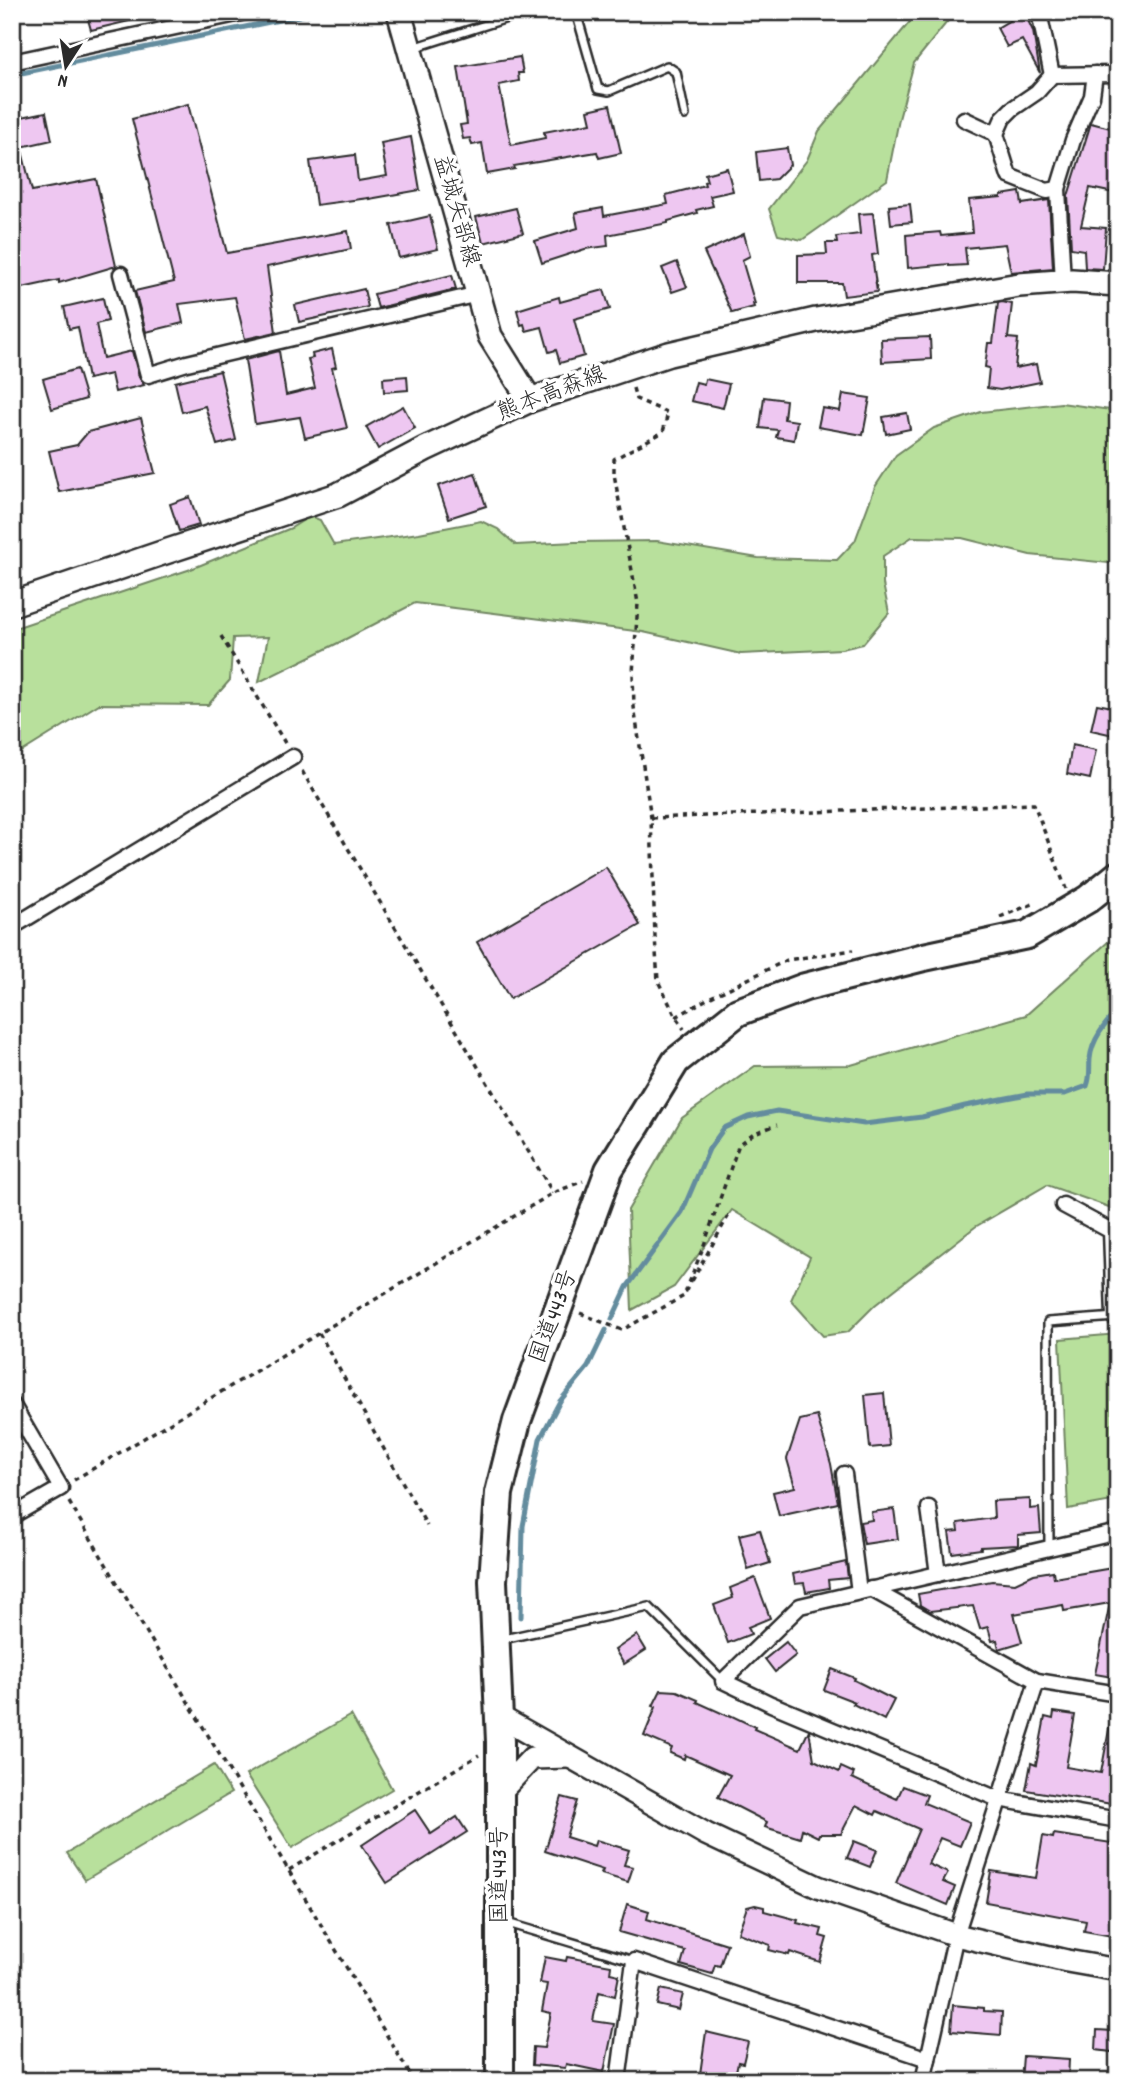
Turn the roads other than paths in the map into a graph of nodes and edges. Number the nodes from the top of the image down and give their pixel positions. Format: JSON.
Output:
{"nodes":[{"id":1,"x":246,"y":12,"type":"edge"},
{"id":2,"x":399,"y":12,"type":"edge"},
{"id":3,"x":526,"y":12,"type":"edge"},
{"id":4,"x":576,"y":12,"type":"edge"},
{"id":5,"x":1040,"y":17,"type":"dead end"},
{"id":6,"x":409,"y":50,"type":"junction"},
{"id":7,"x":12,"y":62,"type":"edge"},
{"id":8,"x":1095,"y":74,"type":"junction"},
{"id":9,"x":1114,"y":74,"type":"dead end"},
{"id":10,"x":1052,"y":75,"type":"junction"},
{"id":11,"x":685,"y":115,"type":"dead end"},
{"id":12,"x":964,"y":119,"type":"dead end"},
{"id":13,"x":996,"y":134,"type":"junction"},
{"id":14,"x":1058,"y":189,"type":"junction"},
{"id":15,"x":121,"y":274,"type":"dead end"},
{"id":16,"x":1063,"y":282,"type":"junction"},
{"id":17,"x":1118,"y":284,"type":"edge"},
{"id":18,"x":478,"y":294,"type":"junction"},
{"id":19,"x":530,"y":400,"type":"junction"},
{"id":20,"x":12,"y":604,"type":"edge"},
{"id":21,"x":293,"y":757,"type":"road end"},
{"id":22,"x":1118,"y":874,"type":"edge"},
{"id":23,"x":12,"y":927,"type":"edge"},
{"id":24,"x":1063,"y":1205,"type":"dead end"},
{"id":25,"x":1116,"y":1317,"type":"edge"},
{"id":26,"x":12,"y":1404,"type":"edge"},
{"id":27,"x":844,"y":1474,"type":"dead end"},
{"id":28,"x":929,"y":1508,"type":"dead end"},
{"id":29,"x":12,"y":1516,"type":"edge"},
{"id":30,"x":1118,"y":1532,"type":"edge"},
{"id":31,"x":1049,"y":1548,"type":"junction"},
{"id":32,"x":938,"y":1574,"type":"junction"},
{"id":33,"x":865,"y":1591,"type":"junction"},
{"id":34,"x":495,"y":1640,"type":"junction"},
{"id":35,"x":723,"y":1681,"type":"junction"},
{"id":36,"x":1037,"y":1681,"type":"junction"},
{"id":37,"x":1118,"y":1694,"type":"edge"},
{"id":38,"x":500,"y":1730,"type":"junction"},
{"id":39,"x":571,"y":1757,"type":"junction"},
{"id":40,"x":501,"y":1791,"type":"junction"},
{"id":41,"x":998,"y":1799,"type":"junction"},
{"id":42,"x":1118,"y":1819,"type":"edge"},
{"id":43,"x":501,"y":1921,"type":"junction"},
{"id":44,"x":956,"y":1935,"type":"junction"},
{"id":45,"x":635,"y":1961,"type":"junction"},
{"id":46,"x":1118,"y":1970,"type":"edge"},
{"id":47,"x":928,"y":2059,"type":"junction"},
{"id":48,"x":500,"y":2081,"type":"edge"},
{"id":49,"x":618,"y":2081,"type":"edge"},
{"id":50,"x":923,"y":2081,"type":"edge"}],
"edges":[{"from":1,"to":7,"type":"street"},
{"from":2,"to":6,"type":"main road","name":"益城矢部線"},
{"from":3,"to":6,"type":"lane"},
{"from":4,"to":11,"type":"lane"},
{"from":5,"to":10,"type":"street"},
{"from":6,"to":18,"type":"main road","name":"益城矢部線"},
{"from":8,"to":9,"type":"street"},
{"from":8,"to":10,"type":"street"},
{"from":8,"to":14,"type":"street"},
{"from":10,"to":13,"type":"street"},
{"from":12,"to":13,"type":"street"},
{"from":13,"to":14,"type":"street"},
{"from":14,"to":16,"type":"street"},
{"from":15,"to":18,"type":"street"},
{"from":16,"to":17,"type":"main road","name":"熊本高森線"},
{"from":16,"to":19,"type":"main road","name":"熊本高森線"},
{"from":18,"to":19,"type":"main road","name":"益城矢部線"},
{"from":19,"to":20,"type":"main road","name":"熊本高森線"},
{"from":21,"to":23,"type":"street"},
{"from":22,"to":34,"type":"highway","name":"国道443号"},
{"from":24,"to":25,"type":"street"},
{"from":25,"to":31,"type":"lane"},
{"from":26,"to":29,"type":"street"},
{"from":27,"to":33,"type":"street"},
{"from":28,"to":32,"type":"street"},
{"from":30,"to":31,"type":"street"},
{"from":31,"to":32,"type":"street"},
{"from":32,"to":33,"type":"street"},
{"from":33,"to":35,"type":"street"},
{"from":33,"to":36,"type":"street"},
{"from":34,"to":35,"type":"lane"},
{"from":34,"to":38,"type":"highway","name":"国道443号"},
{"from":35,"to":41,"type":"street"},
{"from":36,"to":37,"type":"street"},
{"from":36,"to":41,"type":"street"},
{"from":38,"to":39,"type":"street"},
{"from":38,"to":40,"type":"highway","name":"国道443号"},
{"from":39,"to":40,"type":"street"},
{"from":39,"to":44,"type":"street"},
{"from":40,"to":43,"type":"highway","name":"国道443号"},
{"from":41,"to":42,"type":"street"},
{"from":41,"to":44,"type":"street"},
{"from":43,"to":45,"type":"lane"},
{"from":43,"to":48,"type":"highway","name":"国道443号"},
{"from":44,"to":46,"type":"street"},
{"from":44,"to":47,"type":"street"},
{"from":45,"to":47,"type":"street"},
{"from":45,"to":49,"type":"street"},
{"from":47,"to":50,"type":"street"}]}
